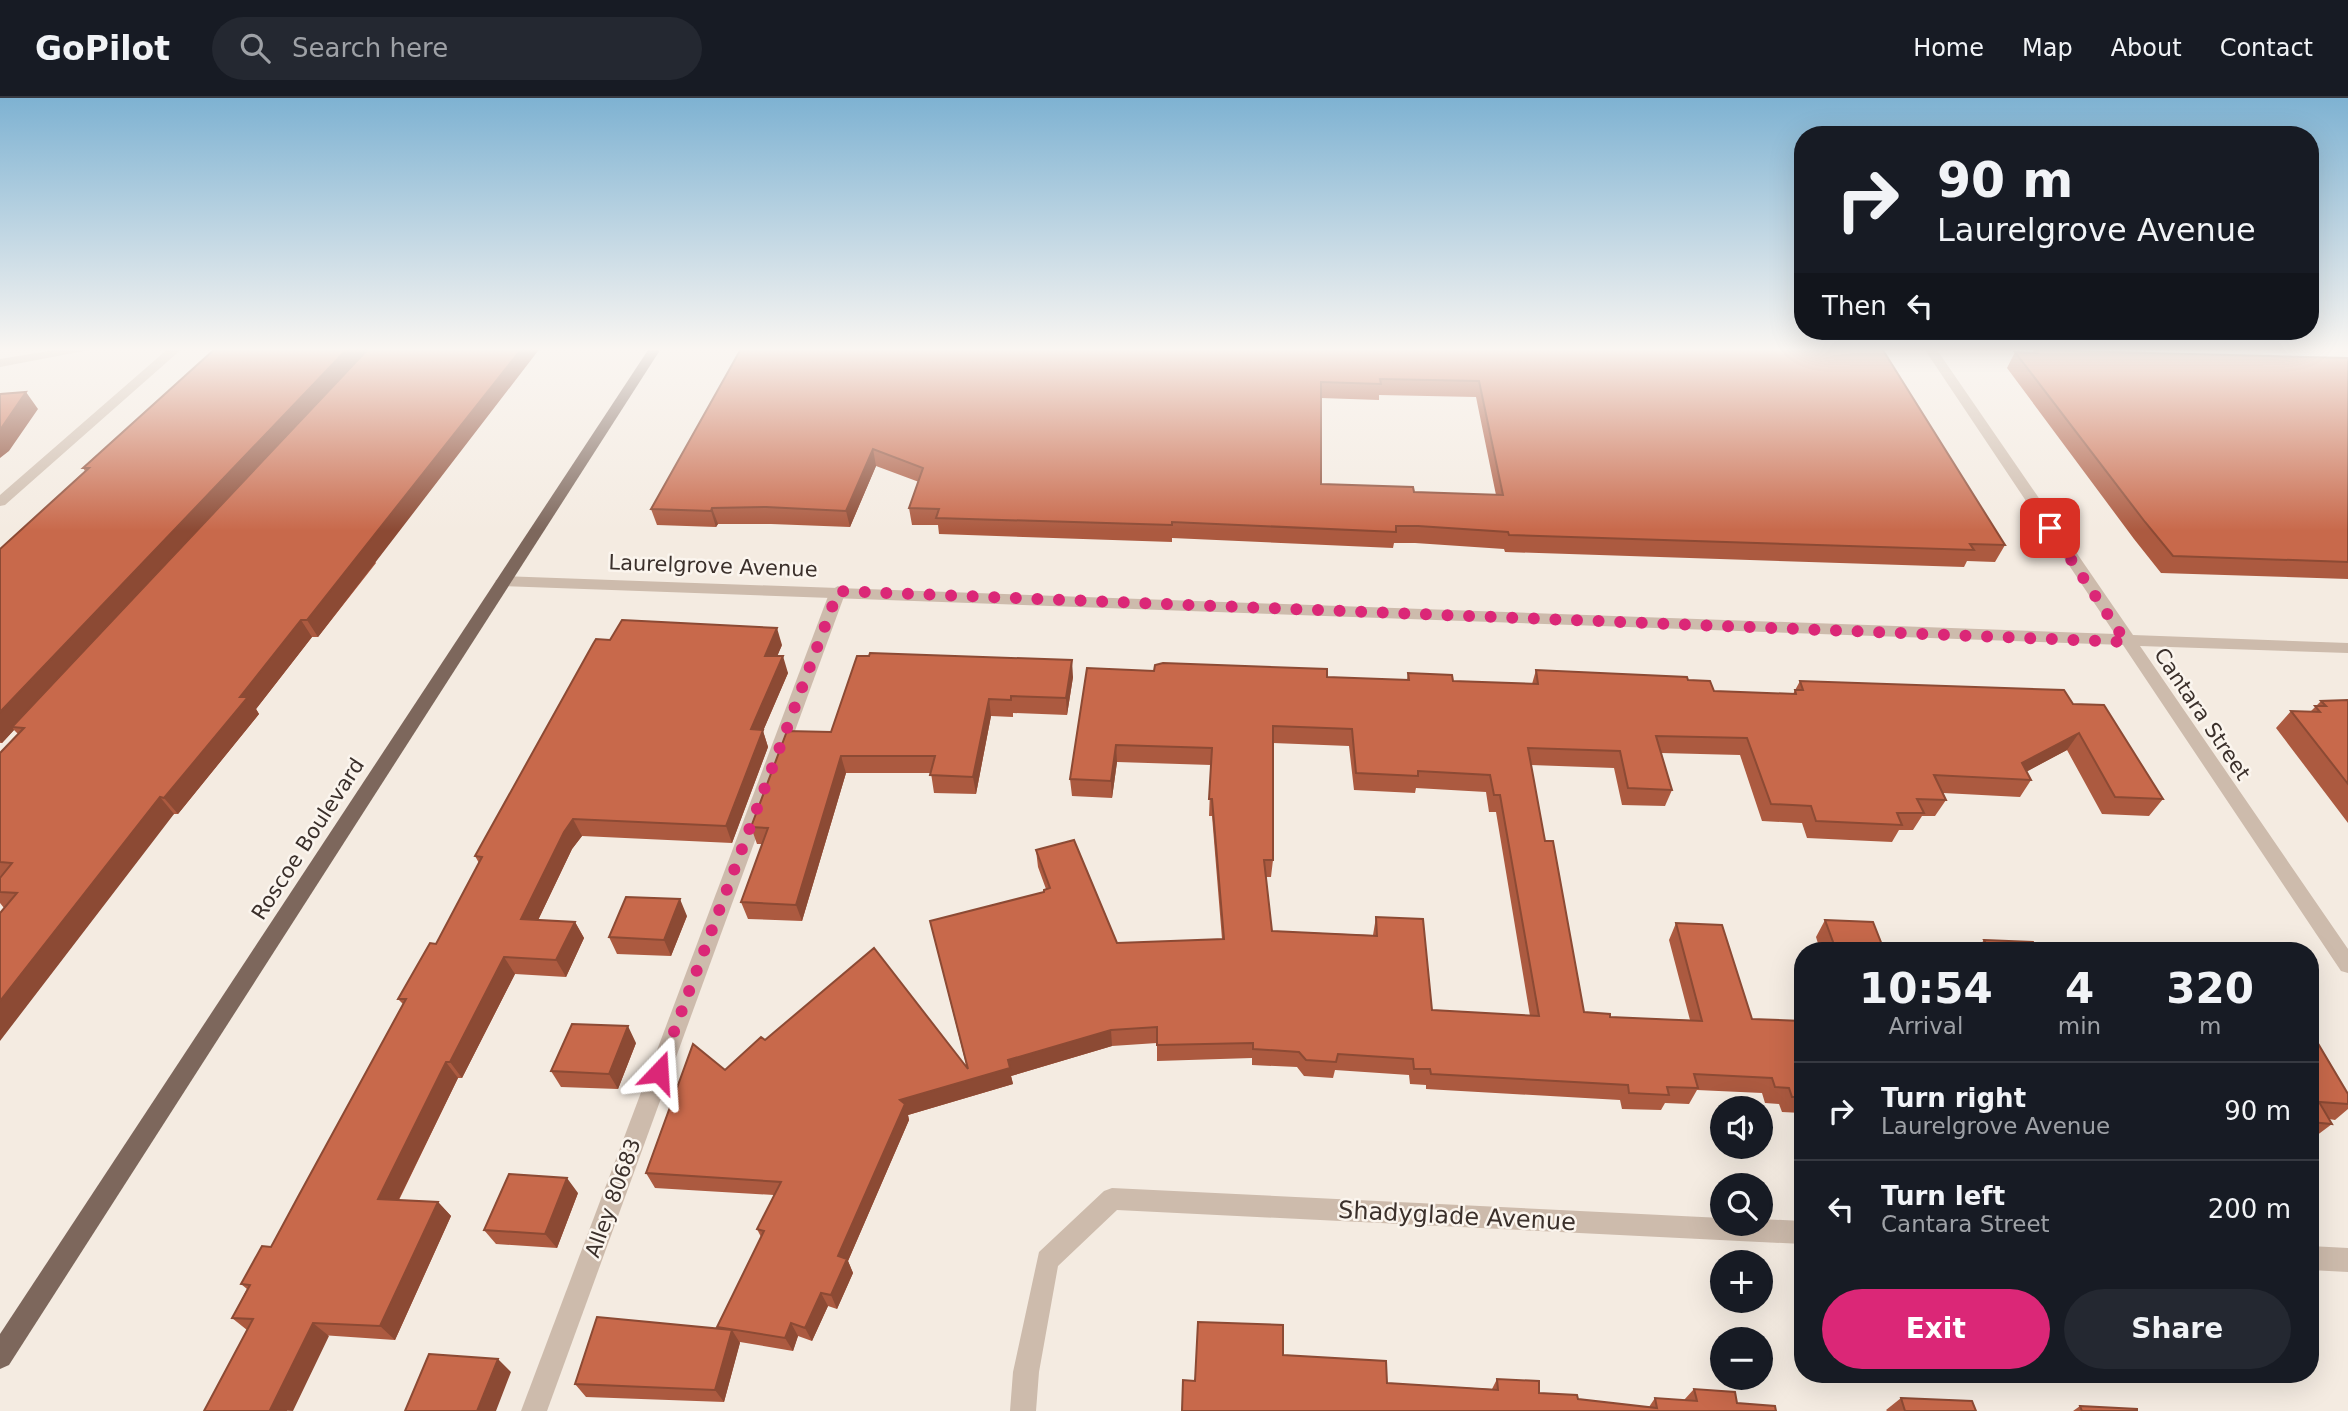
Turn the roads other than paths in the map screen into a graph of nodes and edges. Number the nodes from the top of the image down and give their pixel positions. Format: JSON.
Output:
{"nodes":[{"id":1,"x":108,"y":408,"type":"edge"},
{"id":2,"x":616,"y":408,"type":"edge"},
{"id":3,"x":1969,"y":408,"type":"edge"},
{"id":4,"x":0,"y":502,"type":"edge"},
{"id":5,"x":503,"y":581,"type":"junction"},
{"id":6,"x":838,"y":591,"type":"junction"},
{"id":7,"x":2126,"y":642,"type":"junction"},
{"id":8,"x":2348,"y":648,"type":"edge"},
{"id":9,"x":2348,"y":965,"type":"edge"},
{"id":10,"x":1794,"y":1233,"type":"edge"},
{"id":11,"x":2319,"y":1258,"type":"edge"},
{"id":12,"x":2348,"y":1259,"type":"edge"},
{"id":13,"x":0,"y":1356,"type":"edge"},
{"id":14,"x":534,"y":1411,"type":"edge"},
{"id":15,"x":1023,"y":1411,"type":"edge"}],
"edges":[{"from":1,"to":4,"type":"street"},
{"from":2,"to":5,"type":"main road","name":"Roscoe Boulevard"},
{"from":3,"to":7,"type":"street","name":"Cantara Street"},
{"from":5,"to":6,"type":"street","name":"Laurelgrove Avenue"},
{"from":5,"to":13,"type":"main road","name":"Roscoe Boulevard"},
{"from":6,"to":7,"type":"street","name":"Laurelgrove Avenue"},
{"from":6,"to":14,"type":"street","name":"Alley 80683"},
{"from":7,"to":8,"type":"street","name":"Laurelgrove Avenue"},
{"from":7,"to":9,"type":"street","name":"Cantara Street"},
{"from":10,"to":15,"type":"street","name":"Shadyglade Avenue"},
{"from":11,"to":12,"type":"street"}]}
